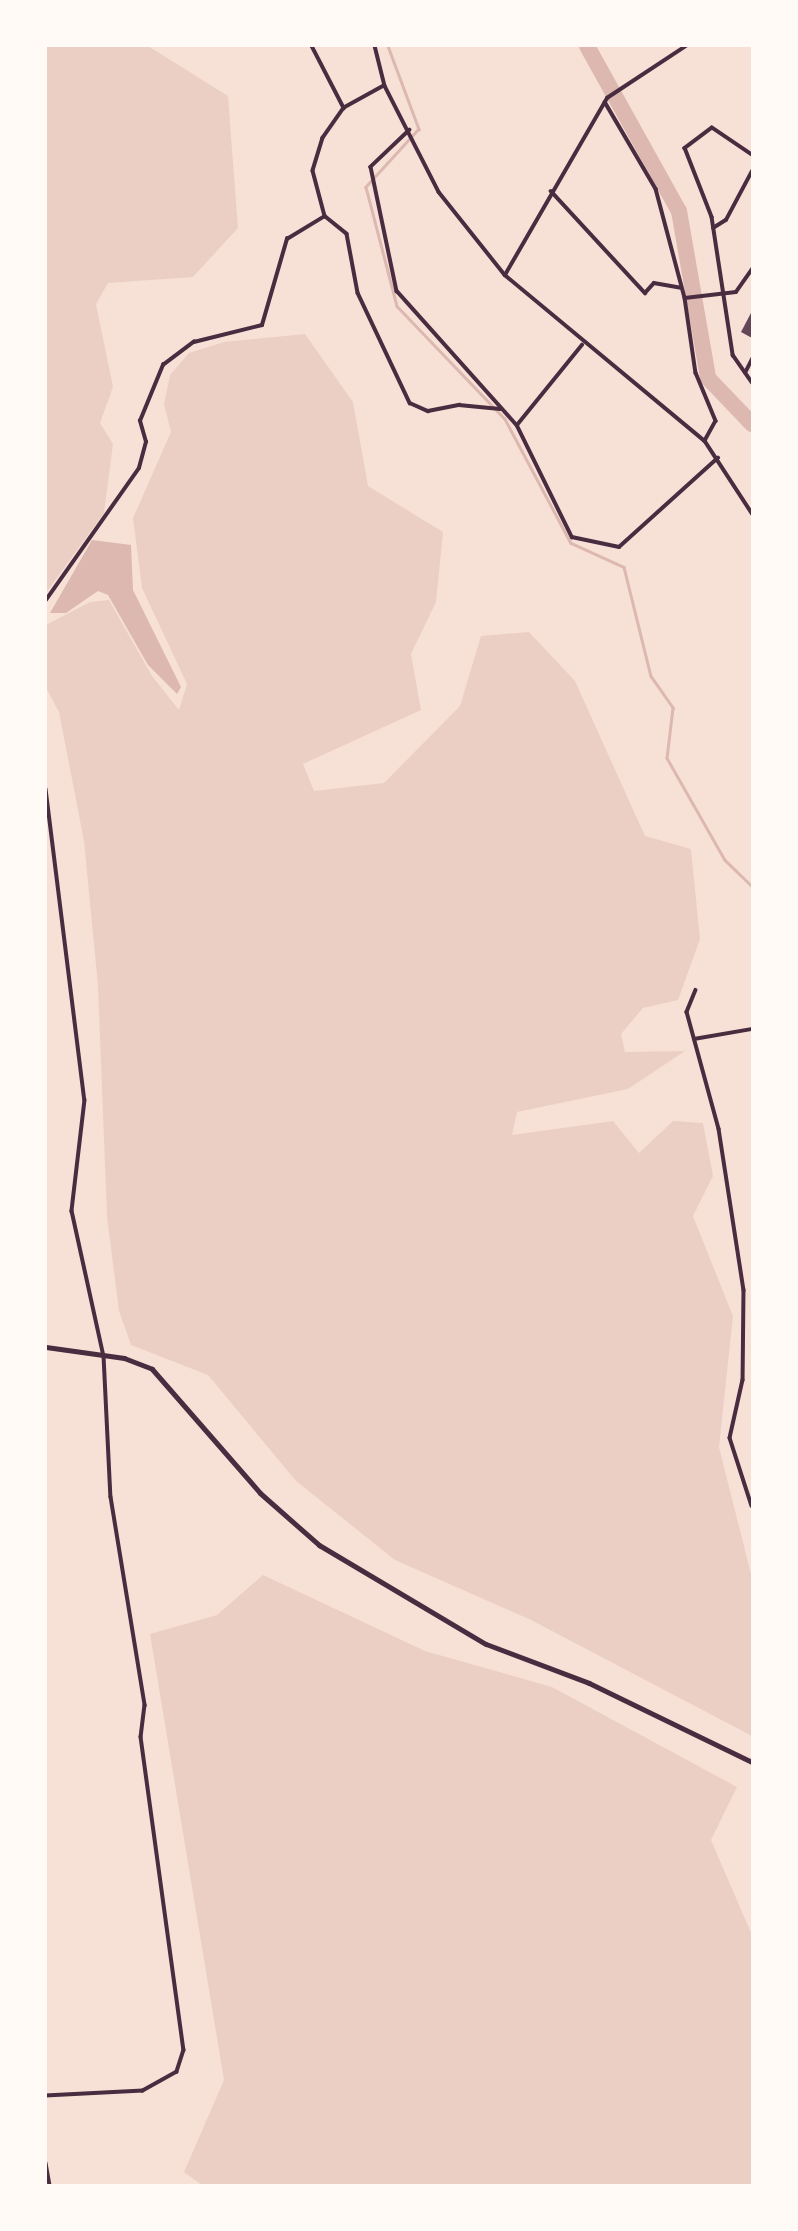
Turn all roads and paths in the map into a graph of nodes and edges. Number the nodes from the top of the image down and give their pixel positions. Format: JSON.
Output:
{"nodes":[{"id":1,"x":312,"y":46,"type":"edge"},
{"id":2,"x":375,"y":46,"type":"edge"},
{"id":3,"x":686,"y":46,"type":"edge"},
{"id":4,"x":385,"y":86,"type":"junction"},
{"id":5,"x":605,"y":102,"type":"junction"},
{"id":6,"x":344,"y":108,"type":"junction"},
{"id":7,"x":410,"y":130,"type":"junction"},
{"id":8,"x":752,"y":155,"type":"edge"},
{"id":9,"x":752,"y":171,"type":"edge"},
{"id":10,"x":551,"y":191,"type":"junction"},
{"id":11,"x":325,"y":216,"type":"junction"},
{"id":12,"x":713,"y":228,"type":"junction"},
{"id":13,"x":752,"y":269,"type":"edge"},
{"id":14,"x":505,"y":275,"type":"junction"},
{"id":15,"x":681,"y":288,"type":"junction"},
{"id":16,"x":723,"y":293,"type":"junction"},
{"id":17,"x":685,"y":298,"type":"junction"},
{"id":18,"x":582,"y":345,"type":"junction"},
{"id":19,"x":752,"y":359,"type":"edge"},
{"id":20,"x":745,"y":373,"type":"junction"},
{"id":21,"x":752,"y":382,"type":"edge"},
{"id":22,"x":502,"y":410,"type":"junction"},
{"id":23,"x":517,"y":425,"type":"junction"},
{"id":24,"x":705,"y":441,"type":"junction"},
{"id":25,"x":718,"y":458,"type":"junction"},
{"id":26,"x":752,"y":513,"type":"edge"},
{"id":27,"x":46,"y":600,"type":"edge"},
{"id":28,"x":46,"y":789,"type":"edge"},
{"id":29,"x":696,"y":990,"type":"dead end"},
{"id":30,"x":752,"y":1029,"type":"edge"},
{"id":31,"x":694,"y":1039,"type":"junction"},
{"id":32,"x":46,"y":1347,"type":"edge"},
{"id":33,"x":104,"y":1356,"type":"junction"},
{"id":34,"x":752,"y":1506,"type":"edge"},
{"id":35,"x":752,"y":1762,"type":"edge"},
{"id":36,"x":46,"y":2096,"type":"edge"},
{"id":37,"x":46,"y":2163,"type":"edge"},
{"id":38,"x":50,"y":2186,"type":"edge"}],
"edges":[{"from":1,"to":6,"type":"street"},
{"from":2,"to":4,"type":"street"},
{"from":3,"to":5,"type":"street"},
{"from":4,"to":6,"type":"street"},
{"from":4,"to":7,"type":"street"},
{"from":5,"to":10,"type":"street"},
{"from":5,"to":15,"type":"street"},
{"from":6,"to":11,"type":"street"},
{"from":7,"to":14,"type":"street"},
{"from":7,"to":22,"type":"street"},
{"from":8,"to":12,"type":"street"},
{"from":9,"to":12,"type":"street"},
{"from":10,"to":14,"type":"street"},
{"from":10,"to":15,"type":"street"},
{"from":11,"to":22,"type":"street"},
{"from":11,"to":27,"type":"street"},
{"from":12,"to":16,"type":"street"},
{"from":13,"to":16,"type":"street"},
{"from":14,"to":18,"type":"street"},
{"from":15,"to":17,"type":"street"},
{"from":16,"to":17,"type":"street"},
{"from":16,"to":20,"type":"street"},
{"from":17,"to":24,"type":"street"},
{"from":18,"to":23,"type":"street"},
{"from":18,"to":24,"type":"street"},
{"from":19,"to":20,"type":"street"},
{"from":20,"to":21,"type":"street"},
{"from":22,"to":23,"type":"street"},
{"from":23,"to":25,"type":"street"},
{"from":24,"to":25,"type":"street"},
{"from":25,"to":26,"type":"street"},
{"from":28,"to":33,"type":"street"},
{"from":29,"to":31,"type":"street"},
{"from":30,"to":31,"type":"street"},
{"from":31,"to":34,"type":"street"},
{"from":32,"to":33,"type":"street"},
{"from":33,"to":35,"type":"street"},
{"from":33,"to":36,"type":"street"},
{"from":37,"to":38,"type":"street"}]}
